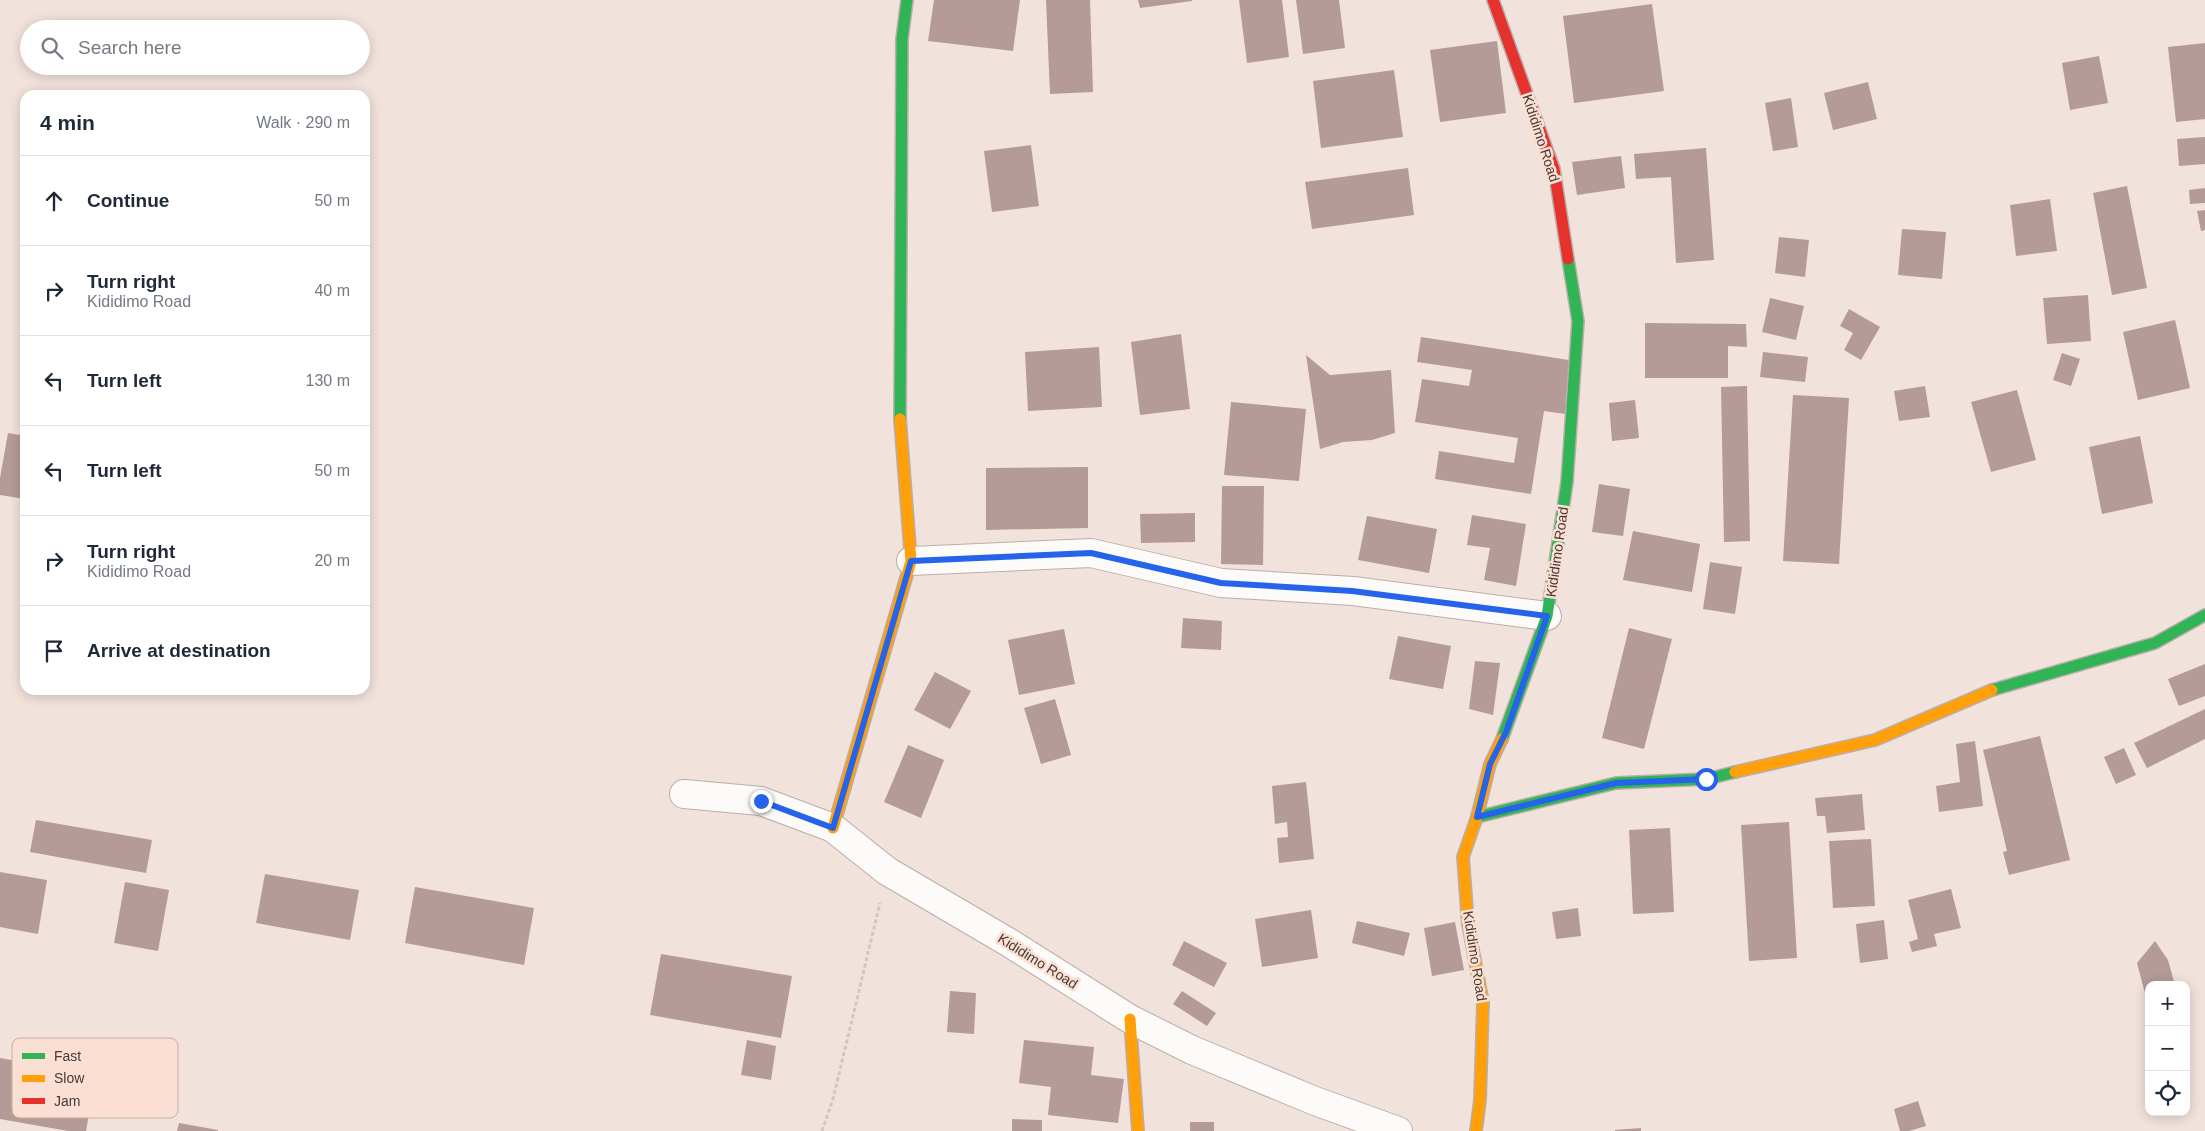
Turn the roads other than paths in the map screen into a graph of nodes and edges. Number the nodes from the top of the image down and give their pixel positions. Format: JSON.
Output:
{"nodes":[{"id":1,"x":907,"y":0,"type":"edge"},
{"id":2,"x":1493,"y":0,"type":"edge"},
{"id":3,"x":911,"y":561,"type":"junction"},
{"id":4,"x":2205,"y":615,"type":"edge"},
{"id":5,"x":1547,"y":616,"type":"junction"},
{"id":6,"x":684,"y":794,"type":"dead end"},
{"id":7,"x":1477,"y":817,"type":"junction"},
{"id":8,"x":833,"y":828,"type":"junction"},
{"id":9,"x":1130,"y":1019,"type":"junction"},
{"id":10,"x":1138,"y":1131,"type":"edge"},
{"id":11,"x":1398,"y":1131,"type":"edge"},
{"id":12,"x":1476,"y":1131,"type":"edge"}],
"edges":[{"from":1,"to":3,"type":"street"},
{"from":2,"to":5,"type":"street","name":"Kididimo Road"},
{"from":3,"to":5,"type":"street"},
{"from":3,"to":8,"type":"street"},
{"from":4,"to":7,"type":"street"},
{"from":5,"to":7,"type":"street","name":"Kididimo Road"},
{"from":6,"to":8,"type":"street","name":"Kididimo Road"},
{"from":7,"to":12,"type":"street","name":"Kididimo Road"},
{"from":8,"to":9,"type":"street","name":"Kididimo Road"},
{"from":9,"to":10,"type":"street"},
{"from":9,"to":11,"type":"street","name":"Kididimo Road"}]}
